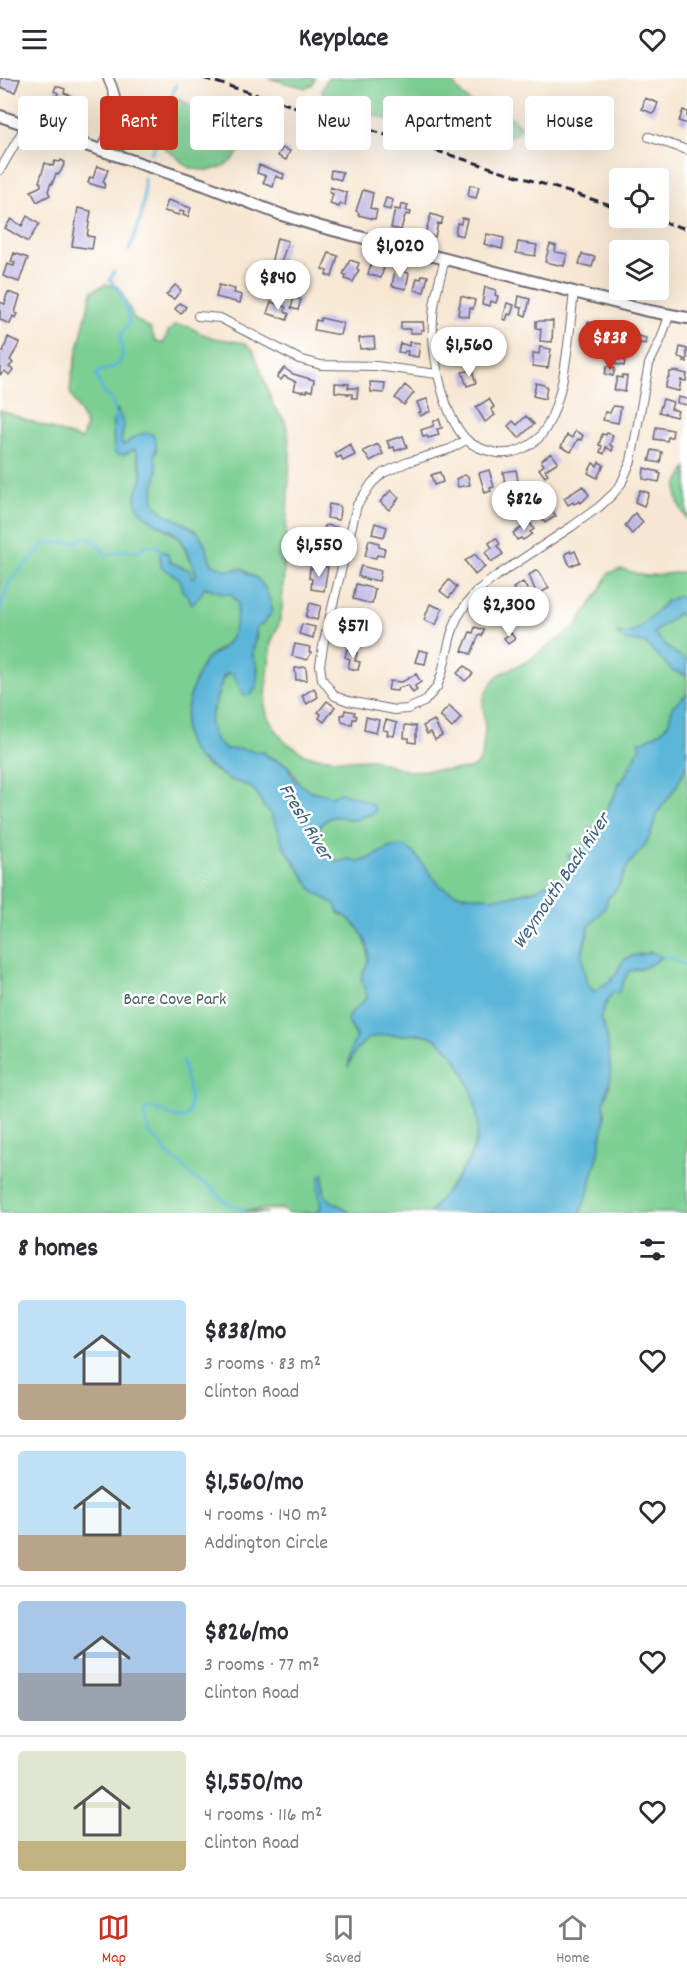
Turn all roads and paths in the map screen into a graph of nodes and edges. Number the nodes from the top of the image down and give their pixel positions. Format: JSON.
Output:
{"nodes":[{"id":1,"x":108,"y":78,"type":"edge"},
{"id":2,"x":116,"y":96,"type":"edge"},
{"id":3,"x":0,"y":116,"type":"edge"},
{"id":4,"x":18,"y":122,"type":"edge"},
{"id":5,"x":649,"y":137,"type":"dead end"},
{"id":6,"x":18,"y":139,"type":"edge"},
{"id":7,"x":103,"y":150,"type":"edge"},
{"id":8,"x":687,"y":150,"type":"edge"},
{"id":9,"x":0,"y":170,"type":"edge"},
{"id":10,"x":445,"y":259,"type":"junction"},
{"id":11,"x":574,"y":292,"type":"junction"},
{"id":12,"x":198,"y":316,"type":"dead end"},
{"id":13,"x":669,"y":316,"type":"junction"},
{"id":14,"x":687,"y":318,"type":"edge"},
{"id":15,"x":437,"y":374,"type":"junction"},
{"id":16,"x":466,"y":440,"type":"junction"}],
"edges":[{"from":1,"to":2,"type":"street"},
{"from":3,"to":4,"type":"main road"},
{"from":5,"to":8,"type":"street"},
{"from":6,"to":9,"type":"street"},
{"from":7,"to":10,"type":"main road"},
{"from":10,"to":11,"type":"main road"},
{"from":10,"to":15,"type":"street"},
{"from":11,"to":13,"type":"main road"},
{"from":11,"to":16,"type":"street"},
{"from":12,"to":15,"type":"street"},
{"from":13,"to":14,"type":"main road"},
{"from":13,"to":16,"type":"street"},
{"from":15,"to":16,"type":"street"}]}
